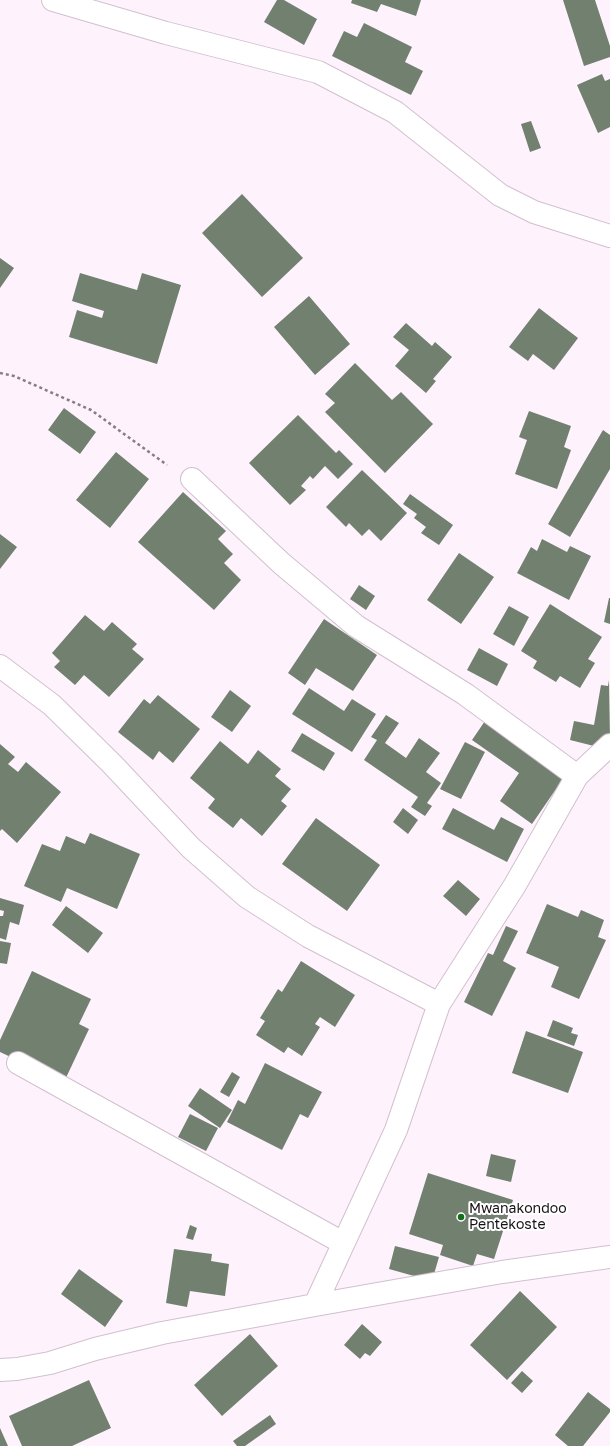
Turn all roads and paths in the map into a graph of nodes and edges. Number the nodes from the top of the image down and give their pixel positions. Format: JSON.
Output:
{"nodes":[{"id":1,"x":54,"y":0,"type":"edge"},
{"id":2,"x":610,"y":236,"type":"edge"},
{"id":3,"x":0,"y":373,"type":"edge"},
{"id":4,"x":192,"y":479,"type":"joint"},
{"id":5,"x":0,"y":666,"type":"edge"},
{"id":6,"x":610,"y":745,"type":"edge"},
{"id":7,"x":577,"y":776,"type":"junction"},
{"id":8,"x":439,"y":1004,"type":"junction"},
{"id":9,"x":18,"y":1063,"type":"dead end"},
{"id":10,"x":343,"y":1243,"type":"junction"},
{"id":11,"x":610,"y":1257,"type":"edge"},
{"id":12,"x":315,"y":1305,"type":"junction"},
{"id":13,"x":0,"y":1370,"type":"edge"}],
"edges":[{"from":1,"to":2,"type":"street"},
{"from":3,"to":4,"type":"path"},
{"from":4,"to":7,"type":"street"},
{"from":5,"to":8,"type":"street"},
{"from":6,"to":7,"type":"street"},
{"from":7,"to":8,"type":"street"},
{"from":8,"to":10,"type":"street"},
{"from":9,"to":10,"type":"street"},
{"from":10,"to":12,"type":"street"},
{"from":11,"to":12,"type":"street"},
{"from":12,"to":13,"type":"street"}]}
